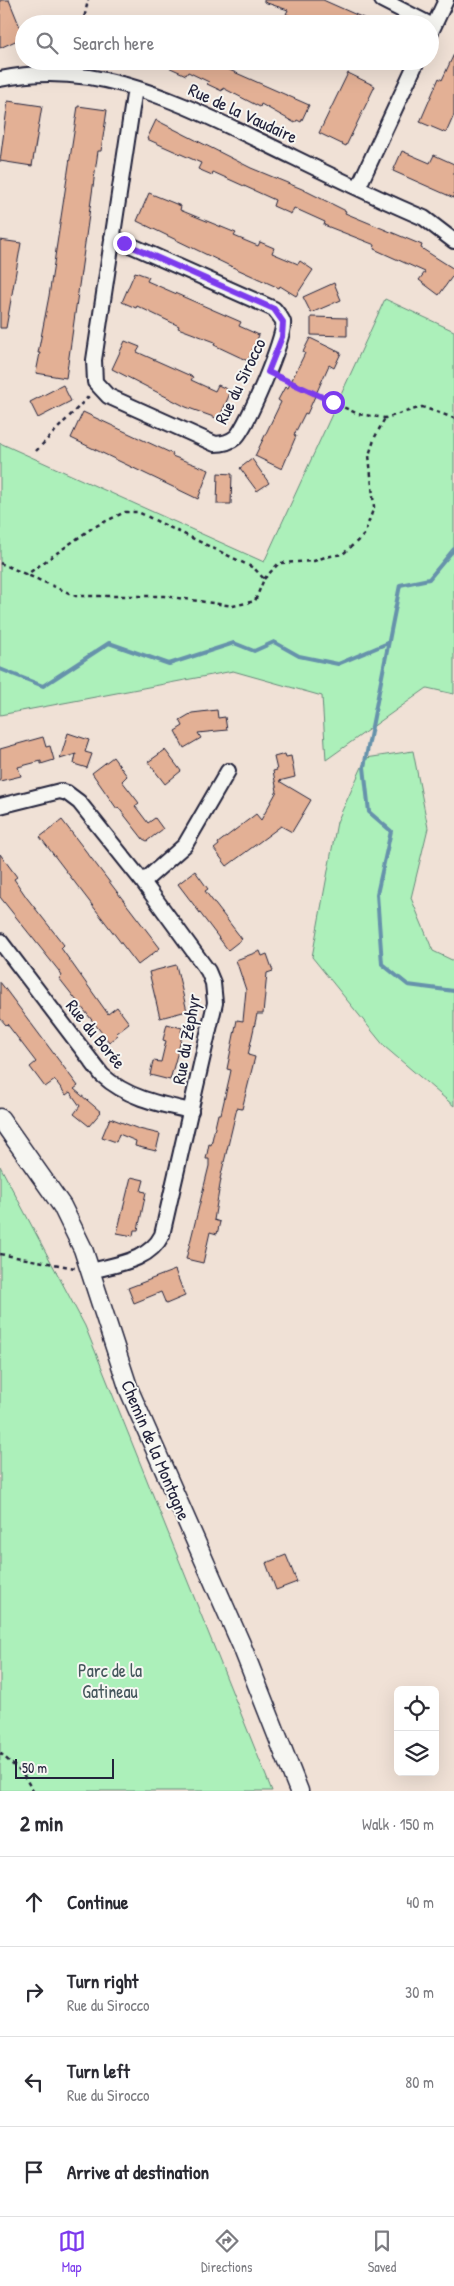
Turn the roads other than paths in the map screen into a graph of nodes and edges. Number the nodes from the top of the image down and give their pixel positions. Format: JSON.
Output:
{"nodes":[{"id":1,"x":382,"y":0,"type":"edge"},
{"id":2,"x":446,"y":0,"type":"edge"},
{"id":3,"x":409,"y":15,"type":"edge"},
{"id":4,"x":438,"y":15,"type":"edge"},
{"id":5,"x":414,"y":70,"type":"edge"},
{"id":6,"x":0,"y":79,"type":"edge"},
{"id":7,"x":135,"y":88,"type":"junction"},
{"id":8,"x":358,"y":188,"type":"junction"},
{"id":9,"x":112,"y":238,"type":"junction"},
{"id":10,"x":454,"y":241,"type":"edge"},
{"id":11,"x":228,"y":771,"type":"dead end"},
{"id":12,"x":0,"y":806,"type":"edge"},
{"id":13,"x":143,"y":882,"type":"junction"},
{"id":14,"x":0,"y":941,"type":"edge"},
{"id":15,"x":191,"y":1111,"type":"junction"},
{"id":16,"x":0,"y":1118,"type":"edge"},
{"id":17,"x":91,"y":1271,"type":"junction"},
{"id":18,"x":299,"y":1791,"type":"edge"}],
"edges":[{"from":1,"to":3,"type":"street"},
{"from":2,"to":4,"type":"street"},
{"from":5,"to":8,"type":"street"},
{"from":6,"to":7,"type":"street","name":"Rue de la Vaudaire"},
{"from":7,"to":8,"type":"street","name":"Rue de la Vaudaire"},
{"from":7,"to":9,"type":"street"},
{"from":8,"to":10,"type":"street","name":"Rue de la Vaudaire"},
{"from":9,"to":9,"type":"street","name":"Rue du Sirocco"},
{"from":11,"to":13,"type":"street"},
{"from":12,"to":13,"type":"street","name":"Rue du Zéphyr"},
{"from":13,"to":15,"type":"street","name":"Rue du Zéphyr"},
{"from":14,"to":15,"type":"street","name":"Rue du Borée"},
{"from":15,"to":17,"type":"street","name":"Rue du Zéphyr"},
{"from":16,"to":17,"type":"street","name":"Chemin de la Montagne"},
{"from":17,"to":18,"type":"street","name":"Chemin de la Montagne"}]}
